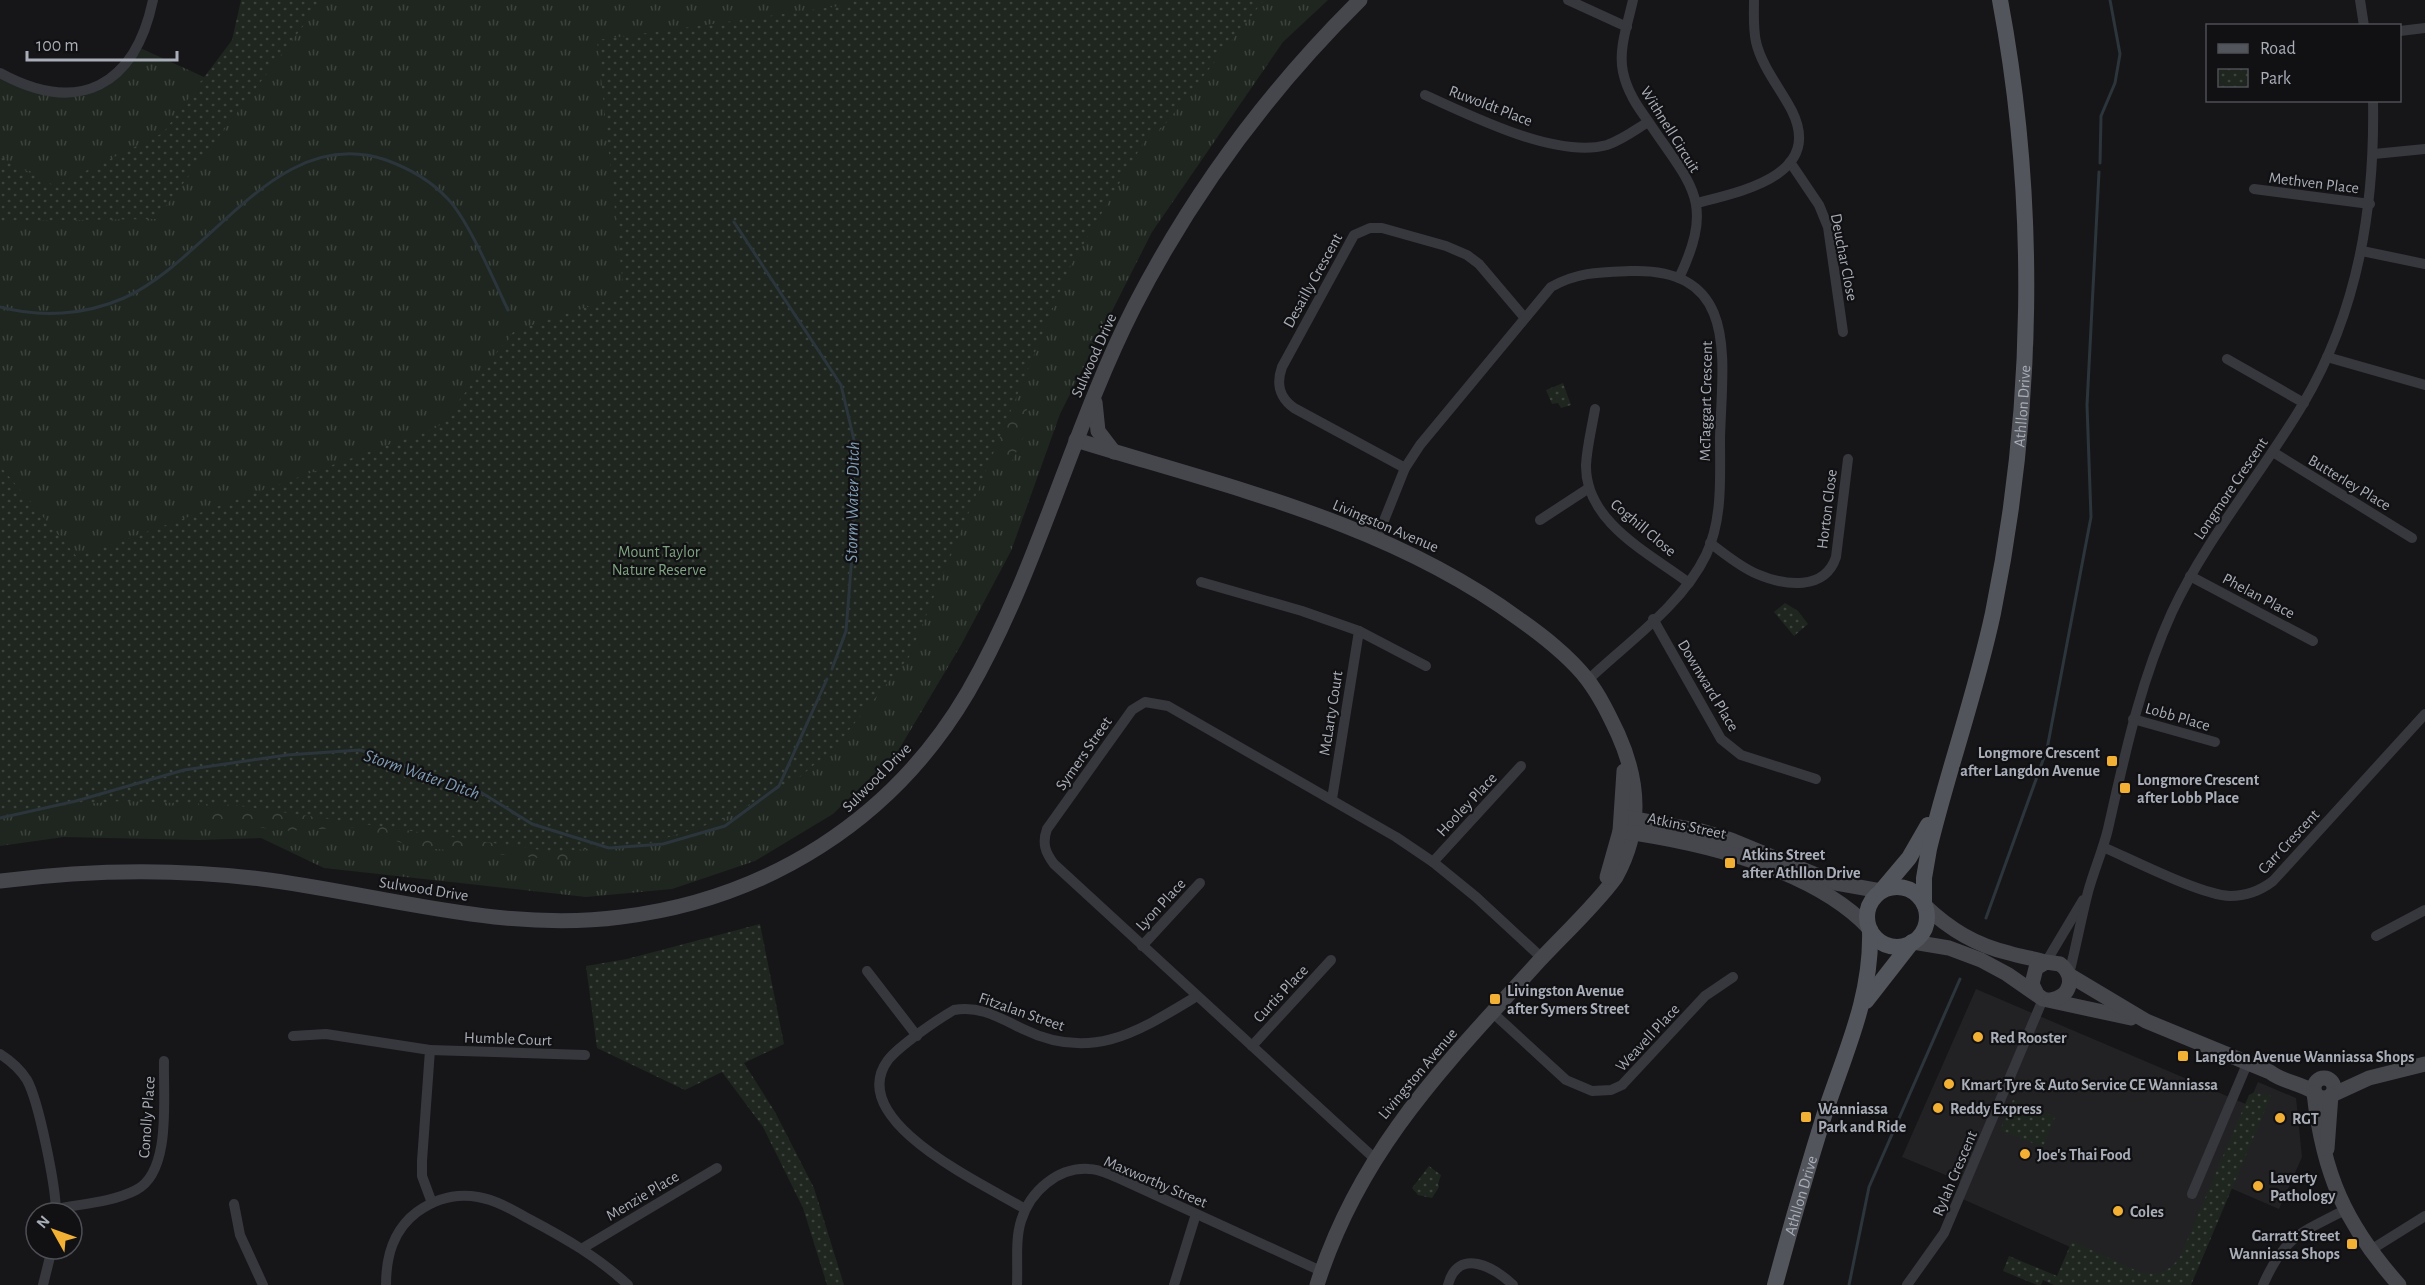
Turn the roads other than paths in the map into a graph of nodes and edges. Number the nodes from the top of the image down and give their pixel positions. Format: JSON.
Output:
{"nodes":[{"id":1,"x":153,"y":0,"type":"edge"},
{"id":2,"x":1359,"y":0,"type":"edge"},
{"id":3,"x":1568,"y":0,"type":"edge"},
{"id":4,"x":1633,"y":0,"type":"edge"},
{"id":5,"x":1754,"y":0,"type":"edge"},
{"id":6,"x":2000,"y":0,"type":"edge"},
{"id":7,"x":2360,"y":0,"type":"edge"},
{"id":8,"x":2364,"y":24,"type":"edge"},
{"id":9,"x":1627,"y":27,"type":"junction"},
{"id":10,"x":2425,"y":28,"type":"edge"},
{"id":11,"x":2401,"y":31,"type":"edge"},
{"id":12,"x":0,"y":74,"type":"edge"},
{"id":13,"x":1425,"y":95,"type":"dead end"},
{"id":14,"x":2373,"y":102,"type":"edge"},
{"id":15,"x":1648,"y":122,"type":"junction"},
{"id":16,"x":2425,"y":149,"type":"edge"},
{"id":17,"x":2374,"y":154,"type":"junction"},
{"id":18,"x":1790,"y":162,"type":"junction"},
{"id":19,"x":2254,"y":189,"type":"dead end"},
{"id":20,"x":1697,"y":203,"type":"junction"},
{"id":21,"x":2370,"y":204,"type":"junction"},
{"id":22,"x":2362,"y":251,"type":"junction"},
{"id":23,"x":2425,"y":264,"type":"edge"},
{"id":24,"x":1679,"y":278,"type":"junction"},
{"id":25,"x":1524,"y":317,"type":"junction"},
{"id":26,"x":1843,"y":332,"type":"dead end"},
{"id":27,"x":2327,"y":357,"type":"junction"},
{"id":28,"x":2227,"y":359,"type":"dead end"},
{"id":29,"x":2425,"y":385,"type":"edge"},
{"id":30,"x":1095,"y":396,"type":"junction"},
{"id":31,"x":2304,"y":403,"type":"junction"},
{"id":32,"x":1595,"y":409,"type":"dead end"},
{"id":33,"x":1076,"y":440,"type":"junction"},
{"id":34,"x":1114,"y":452,"type":"junction"},
{"id":35,"x":2272,"y":452,"type":"junction"},
{"id":36,"x":1848,"y":459,"type":"dead end"},
{"id":37,"x":1405,"y":468,"type":"junction"},
{"id":38,"x":1589,"y":488,"type":"junction"},
{"id":39,"x":1540,"y":520,"type":"dead end"},
{"id":40,"x":1377,"y":538,"type":"junction"},
{"id":41,"x":2412,"y":538,"type":"dead end"},
{"id":42,"x":1710,"y":543,"type":"junction"},
{"id":43,"x":2190,"y":576,"type":"junction"},
{"id":44,"x":1201,"y":582,"type":"dead end"},
{"id":45,"x":1689,"y":583,"type":"junction"},
{"id":46,"x":1653,"y":619,"type":"junction"},
{"id":47,"x":1359,"y":631,"type":"junction"},
{"id":48,"x":2313,"y":641,"type":"dead end"},
{"id":49,"x":1426,"y":666,"type":"dead end"},
{"id":50,"x":1588,"y":680,"type":"junction"},
{"id":51,"x":2425,"y":714,"type":"edge"},
{"id":52,"x":2133,"y":719,"type":"junction"},
{"id":53,"x":1619,"y":738,"type":"junction"},
{"id":54,"x":2215,"y":742,"type":"dead end"},
{"id":55,"x":1521,"y":766,"type":"dead end"},
{"id":56,"x":1816,"y":779,"type":"dead end"},
{"id":57,"x":1636,"y":793,"type":"junction"},
{"id":58,"x":1332,"y":799,"type":"junction"},
{"id":59,"x":1940,"y":805,"type":"junction"},
{"id":60,"x":1628,"y":825,"type":"junction"},
{"id":61,"x":1665,"y":831,"type":"junction"},
{"id":62,"x":2103,"y":847,"type":"junction"},
{"id":63,"x":1625,"y":858,"type":"junction"},
{"id":64,"x":1433,"y":862,"type":"junction"},
{"id":65,"x":0,"y":881,"type":"edge"},
{"id":66,"x":1200,"y":884,"type":"dead end"},
{"id":67,"x":2089,"y":890,"type":"junction"},
{"id":68,"x":1882,"y":891,"type":"junction"},
{"id":69,"x":1924,"y":904,"type":"junction"},
{"id":70,"x":2425,"y":910,"type":"edge"},
{"id":71,"x":1585,"y":911,"type":"junction"},
{"id":72,"x":1870,"y":929,"type":"junction"},
{"id":73,"x":2376,"y":936,"type":"dead end"},
{"id":74,"x":1913,"y":942,"type":"junction"},
{"id":75,"x":1142,"y":946,"type":"junction"},
{"id":76,"x":1542,"y":958,"type":"junction"},
{"id":77,"x":1330,"y":960,"type":"dead end"},
{"id":78,"x":2046,"y":962,"type":"junction"},
{"id":79,"x":867,"y":971,"type":"dead end"},
{"id":80,"x":2069,"y":975,"type":"junction"},
{"id":81,"x":1733,"y":977,"type":"dead end"},
{"id":82,"x":1197,"y":996,"type":"junction"},
{"id":83,"x":2044,"y":998,"type":"junction"},
{"id":84,"x":1863,"y":1004,"type":"junction"},
{"id":85,"x":1493,"y":1013,"type":"junction"},
{"id":86,"x":2146,"y":1021,"type":"junction"},
{"id":87,"x":293,"y":1036,"type":"dead end"},
{"id":88,"x":917,"y":1036,"type":"junction"},
{"id":89,"x":1252,"y":1046,"type":"junction"},
{"id":90,"x":430,"y":1050,"type":"junction"},
{"id":91,"x":0,"y":1054,"type":"edge"},
{"id":92,"x":585,"y":1055,"type":"dead end"},
{"id":93,"x":164,"y":1061,"type":"dead end"},
{"id":94,"x":2247,"y":1064,"type":"junction"},
{"id":95,"x":2425,"y":1064,"type":"edge"},
{"id":96,"x":2323,"y":1089,"type":"junction"},
{"id":97,"x":1374,"y":1158,"type":"junction"},
{"id":98,"x":717,"y":1168,"type":"dead end"},
{"id":99,"x":2192,"y":1194,"type":"dead end"},
{"id":100,"x":55,"y":1201,"type":"edge"},
{"id":101,"x":432,"y":1203,"type":"junction"},
{"id":102,"x":84,"y":1204,"type":"edge"},
{"id":103,"x":234,"y":1204,"type":"dead end"},
{"id":104,"x":1025,"y":1209,"type":"junction"},
{"id":105,"x":2345,"y":1210,"type":"junction"},
{"id":106,"x":1196,"y":1214,"type":"junction"},
{"id":107,"x":2425,"y":1216,"type":"edge"},
{"id":108,"x":583,"y":1248,"type":"junction"},
{"id":109,"x":2369,"y":1251,"type":"junction"},
{"id":110,"x":49,"y":1261,"type":"edge"},
{"id":111,"x":1319,"y":1278,"type":"edge"},
{"id":112,"x":43,"y":1285,"type":"edge"},
{"id":113,"x":263,"y":1285,"type":"edge"},
{"id":114,"x":386,"y":1285,"type":"edge"},
{"id":115,"x":628,"y":1285,"type":"edge"},
{"id":116,"x":1017,"y":1285,"type":"edge"},
{"id":117,"x":1174,"y":1285,"type":"edge"},
{"id":118,"x":1448,"y":1285,"type":"edge"},
{"id":119,"x":1513,"y":1285,"type":"edge"},
{"id":120,"x":1775,"y":1285,"type":"edge"},
{"id":121,"x":1907,"y":1285,"type":"edge"},
{"id":122,"x":2263,"y":1285,"type":"edge"},
{"id":123,"x":2399,"y":1285,"type":"edge"}],
"edges":[{"from":1,"to":12,"type":"street"},
{"from":2,"to":30,"type":"street","name":"Sulwood Drive"},
{"from":3,"to":9,"type":"street"},
{"from":4,"to":9,"type":"street","name":"Withnell Circuit"},
{"from":5,"to":18,"type":"street"},
{"from":6,"to":59,"type":"main road","name":"Athllon Drive"},
{"from":7,"to":8,"type":"street"},
{"from":9,"to":15,"type":"street","name":"Withnell Circuit"},
{"from":10,"to":11,"type":"street"},
{"from":13,"to":15,"type":"street","name":"Ruwoldt Place"},
{"from":14,"to":17,"type":"street","name":"Longmore Crescent"},
{"from":15,"to":20,"type":"street","name":"Withnell Circuit"},
{"from":16,"to":17,"type":"street"},
{"from":17,"to":21,"type":"street","name":"Longmore Crescent"},
{"from":18,"to":20,"type":"street"},
{"from":18,"to":26,"type":"street","name":"Deuchar Close"},
{"from":19,"to":21,"type":"street","name":"Methven Place"},
{"from":20,"to":24,"type":"street","name":"Withnell Circuit"},
{"from":21,"to":22,"type":"street","name":"Longmore Crescent"},
{"from":22,"to":23,"type":"street"},
{"from":22,"to":27,"type":"street","name":"Longmore Crescent"},
{"from":24,"to":25,"type":"street","name":"McTaggart Crescent"},
{"from":24,"to":42,"type":"street","name":"McTaggart Crescent"},
{"from":25,"to":37,"type":"street","name":"McTaggart Crescent"},
{"from":25,"to":37,"type":"street","name":"Desailly Crescent"},
{"from":27,"to":29,"type":"street"},
{"from":27,"to":31,"type":"street","name":"Longmore Crescent"},
{"from":28,"to":31,"type":"street"},
{"from":30,"to":33,"type":"street","name":"Sulwood Drive"},
{"from":30,"to":34,"type":"street"},
{"from":31,"to":35,"type":"street","name":"Longmore Crescent"},
{"from":32,"to":38,"type":"street","name":"Coghill Close"},
{"from":33,"to":34,"type":"street","name":"Livingston Avenue"},
{"from":33,"to":65,"type":"street","name":"Sulwood Drive"},
{"from":34,"to":40,"type":"street","name":"Livingston Avenue"},
{"from":35,"to":41,"type":"street","name":"Butterley Place"},
{"from":35,"to":43,"type":"street","name":"Longmore Crescent"},
{"from":36,"to":42,"type":"street","name":"Horton Close"},
{"from":37,"to":40,"type":"street","name":"McTaggart Crescent"},
{"from":38,"to":39,"type":"street"},
{"from":38,"to":45,"type":"street","name":"Coghill Close"},
{"from":40,"to":50,"type":"street","name":"Livingston Avenue"},
{"from":42,"to":45,"type":"street","name":"McTaggart Crescent"},
{"from":43,"to":48,"type":"street","name":"Phelan Place"},
{"from":43,"to":52,"type":"street","name":"Longmore Crescent"},
{"from":44,"to":47,"type":"street"},
{"from":45,"to":46,"type":"street","name":"McTaggart Crescent"},
{"from":46,"to":50,"type":"street","name":"McTaggart Crescent"},
{"from":46,"to":56,"type":"street","name":"Downward Place"},
{"from":47,"to":49,"type":"street"},
{"from":47,"to":58,"type":"street","name":"McLarty Court"},
{"from":50,"to":53,"type":"street","name":"Livingston Avenue"},
{"from":51,"to":62,"type":"street","name":"Carr Crescent"},
{"from":52,"to":54,"type":"street","name":"Lobb Place"},
{"from":52,"to":62,"type":"street","name":"Longmore Crescent"},
{"from":53,"to":57,"type":"street","name":"Livingston Avenue"},
{"from":53,"to":60,"type":"street","name":"Livingston Avenue"},
{"from":55,"to":64,"type":"street","name":"Hooley Place"},
{"from":57,"to":60,"type":"street","name":"Livingston Avenue"},
{"from":57,"to":61,"type":"street"},
{"from":58,"to":64,"type":"street","name":"Symers Street"},
{"from":58,"to":75,"type":"street","name":"Symers Street"},
{"from":59,"to":68,"type":"main road","name":"Athllon Drive"},
{"from":59,"to":69,"type":"main road","name":"Athllon Drive"},
{"from":60,"to":61,"type":"street","name":"Atkins Street"},
{"from":60,"to":63,"type":"street","name":"Livingston Avenue"},
{"from":60,"to":71,"type":"street","name":"Livingston Avenue"},
{"from":61,"to":63,"type":"street"},
{"from":61,"to":68,"type":"street","name":"Atkins Street"},
{"from":61,"to":72,"type":"street","name":"Atkins Street"},
{"from":62,"to":67,"type":"street","name":"Longmore Crescent"},
{"from":63,"to":71,"type":"street","name":"Livingston Avenue"},
{"from":64,"to":76,"type":"street","name":"Symers Street"},
{"from":66,"to":75,"type":"street","name":"Lyon Place"},
{"from":67,"to":78,"type":"street","name":"Longmore Crescent"},
{"from":67,"to":80,"type":"street","name":"Longmore Crescent"},
{"from":68,"to":69,"type":"main road"},
{"from":68,"to":72,"type":"main road"},
{"from":69,"to":74,"type":"main road"},
{"from":69,"to":78,"type":"street"},
{"from":70,"to":73,"type":"street"},
{"from":71,"to":76,"type":"street","name":"Livingston Avenue"},
{"from":72,"to":74,"type":"main road"},
{"from":72,"to":84,"type":"main road","name":"Athllon Drive"},
{"from":74,"to":83,"type":"street"},
{"from":74,"to":84,"type":"main road","name":"Athllon Drive"},
{"from":75,"to":82,"type":"street","name":"Symers Street"},
{"from":76,"to":85,"type":"street","name":"Livingston Avenue"},
{"from":77,"to":89,"type":"street","name":"Curtis Place"},
{"from":78,"to":80,"type":"street"},
{"from":78,"to":83,"type":"street"},
{"from":79,"to":88,"type":"street"},
{"from":80,"to":83,"type":"street"},
{"from":80,"to":86,"type":"street"},
{"from":81,"to":85,"type":"street","name":"Weavell Place"},
{"from":82,"to":88,"type":"street","name":"Fitzalan Street"},
{"from":82,"to":89,"type":"street","name":"Symers Street"},
{"from":83,"to":86,"type":"street"},
{"from":83,"to":121,"type":"street","name":"Rylah Crescent"},
{"from":84,"to":120,"type":"main road","name":"Athllon Drive"},
{"from":85,"to":97,"type":"street","name":"Livingston Avenue"},
{"from":86,"to":94,"type":"street"},
{"from":87,"to":90,"type":"street","name":"Humble Court"},
{"from":88,"to":104,"type":"street","name":"Fitzalan Street"},
{"from":89,"to":97,"type":"street","name":"Symers Street"},
{"from":90,"to":92,"type":"street","name":"Humble Court"},
{"from":90,"to":101,"type":"street"},
{"from":91,"to":100,"type":"street"},
{"from":93,"to":102,"type":"street","name":"Conolly Place"},
{"from":94,"to":96,"type":"street"},
{"from":94,"to":99,"type":"street"},
{"from":95,"to":96,"type":"street"},
{"from":96,"to":105,"type":"street"},
{"from":97,"to":111,"type":"street","name":"Livingston Avenue"},
{"from":98,"to":108,"type":"street","name":"Menzie Place"},
{"from":101,"to":108,"type":"street"},
{"from":101,"to":114,"type":"street"},
{"from":103,"to":113,"type":"street"},
{"from":104,"to":106,"type":"street","name":"Maxworthy Street"},
{"from":104,"to":116,"type":"street","name":"Maxworthy Street"},
{"from":105,"to":109,"type":"street"},
{"from":105,"to":122,"type":"street"},
{"from":106,"to":111,"type":"street","name":"Maxworthy Street"},
{"from":106,"to":117,"type":"street"},
{"from":107,"to":109,"type":"street"},
{"from":108,"to":115,"type":"street"},
{"from":109,"to":123,"type":"street"},
{"from":110,"to":112,"type":"street"},
{"from":118,"to":119,"type":"street"}]}
